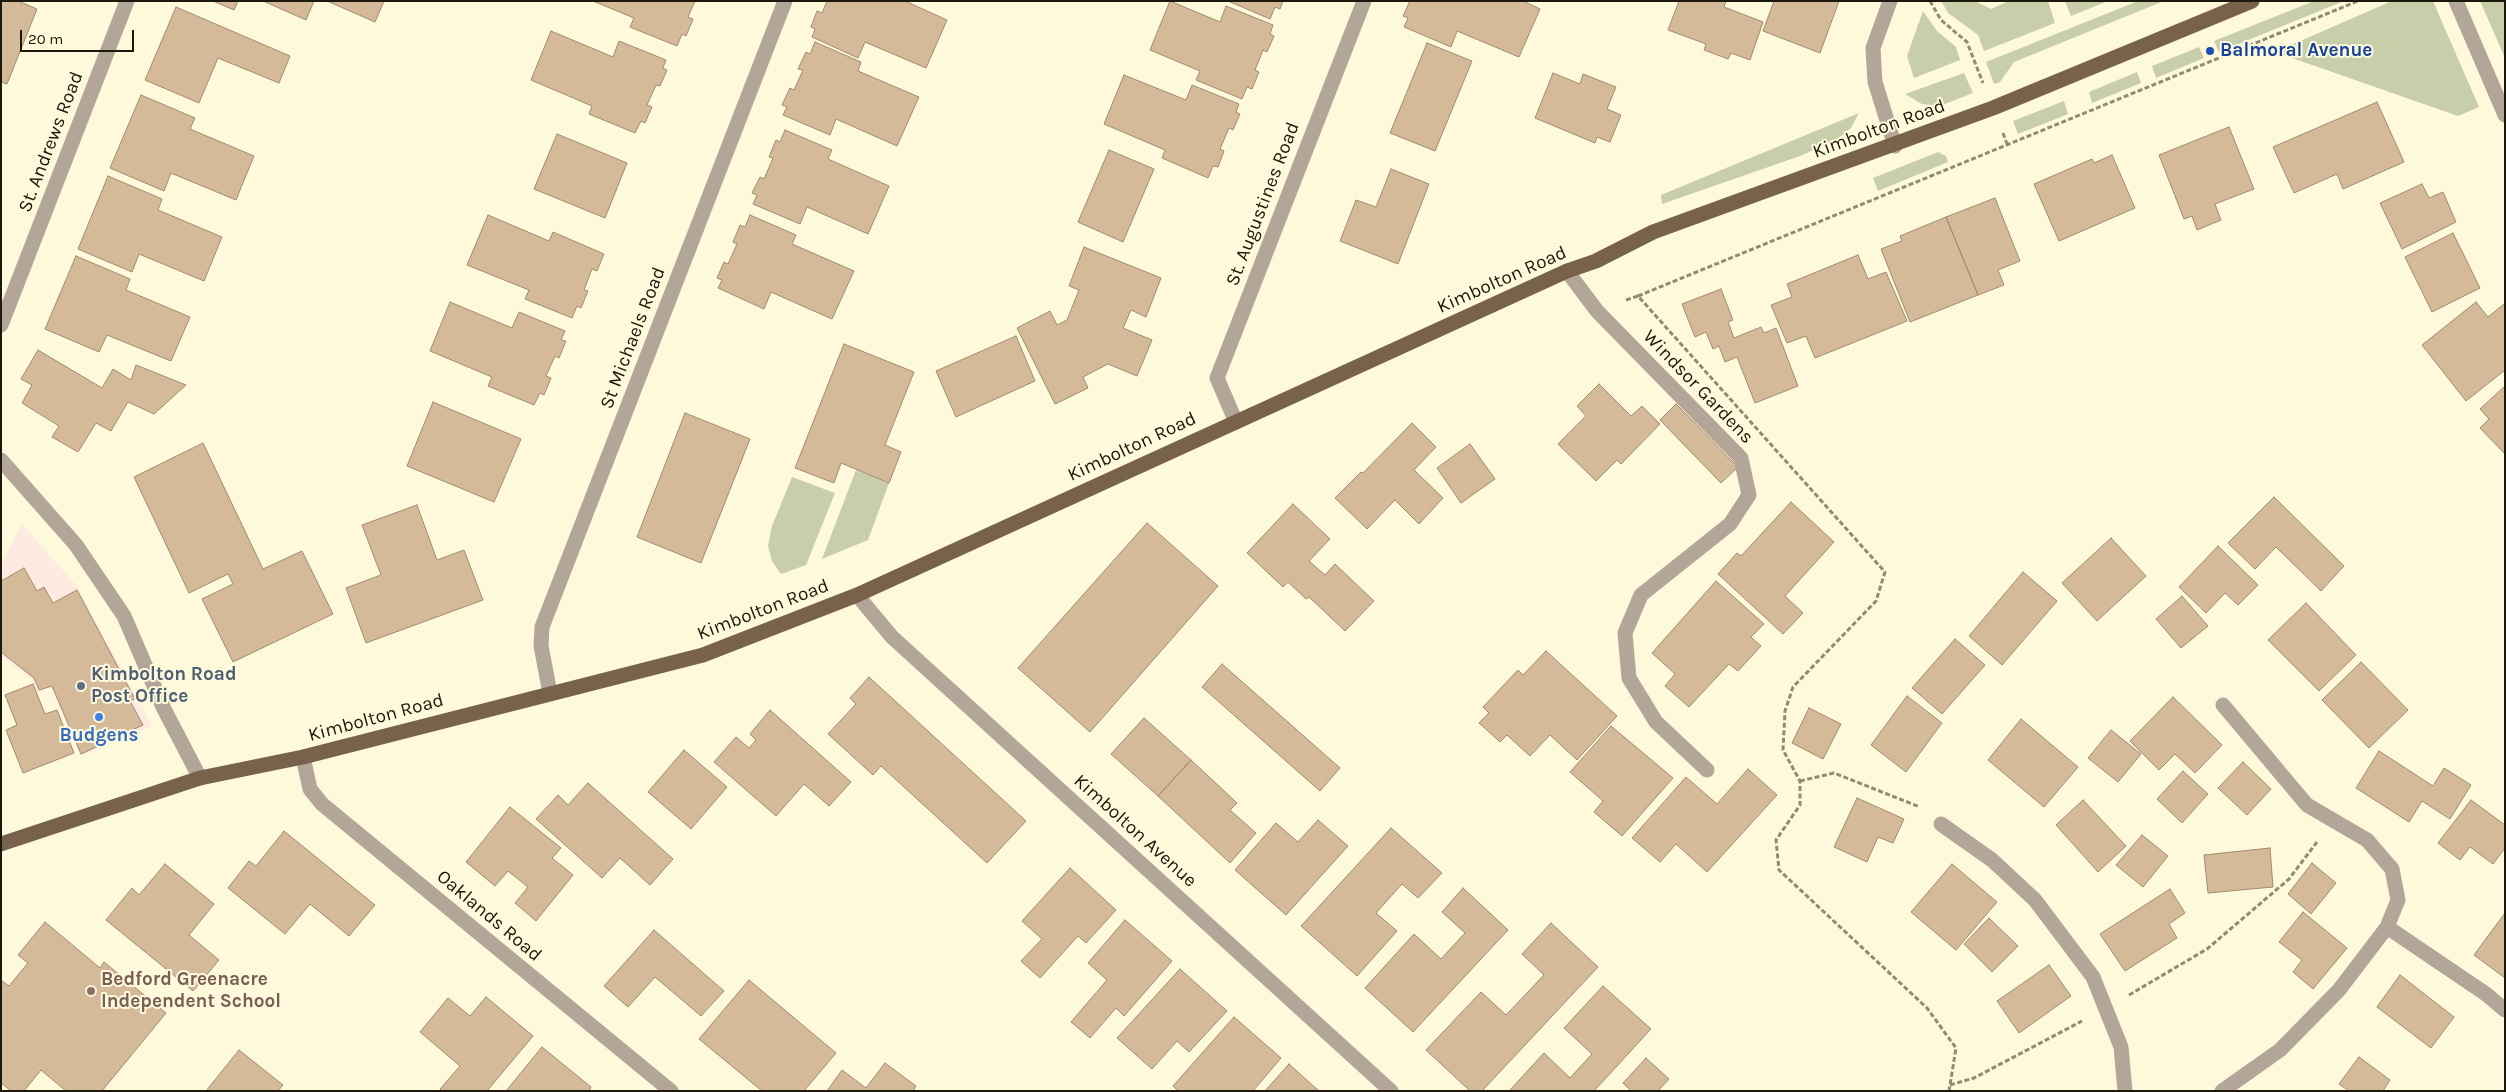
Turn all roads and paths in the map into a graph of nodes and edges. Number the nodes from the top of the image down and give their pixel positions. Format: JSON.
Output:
{"nodes":[{"id":1,"x":127,"y":1,"type":"edge"},
{"id":2,"x":785,"y":1,"type":"edge"},
{"id":3,"x":1364,"y":1,"type":"edge"},
{"id":4,"x":1890,"y":1,"type":"edge"},
{"id":5,"x":1930,"y":1,"type":"edge"},
{"id":6,"x":2252,"y":1,"type":"edge"},
{"id":7,"x":2358,"y":1,"type":"edge"},
{"id":8,"x":2456,"y":1,"type":"edge"},
{"id":9,"x":1993,"y":108,"type":"junction"},
{"id":10,"x":2505,"y":115,"type":"edge"},
{"id":11,"x":2007,"y":144,"type":"junction"},
{"id":12,"x":1895,"y":146,"type":"junction"},
{"id":13,"x":1567,"y":271,"type":"junction"},
{"id":14,"x":1638,"y":296,"type":"junction"},
{"id":15,"x":1597,"y":311,"type":"junction"},
{"id":16,"x":1,"y":325,"type":"edge"},
{"id":17,"x":1236,"y":422,"type":"junction"},
{"id":18,"x":1,"y":460,"type":"edge"},
{"id":19,"x":857,"y":595,"type":"junction"},
{"id":20,"x":550,"y":693,"type":"junction"},
{"id":21,"x":2223,"y":705,"type":"dead end"},
{"id":22,"x":303,"y":757,"type":"junction"},
{"id":23,"x":1707,"y":770,"type":"dead end"},
{"id":24,"x":200,"y":778,"type":"junction"},
{"id":25,"x":1800,"y":780,"type":"junction"},
{"id":26,"x":2334,"y":820,"type":"junction"},
{"id":27,"x":1941,"y":824,"type":"joint"},
{"id":28,"x":1,"y":844,"type":"edge"},
{"id":29,"x":2386,"y":927,"type":"junction"},
{"id":30,"x":2106,"y":1008,"type":"junction"},
{"id":31,"x":2505,"y":1010,"type":"edge"},
{"id":32,"x":652,"y":1085,"type":"edge"},
{"id":33,"x":1950,"y":1085,"type":"junction"},
{"id":34,"x":671,"y":1091,"type":"edge"},
{"id":35,"x":1391,"y":1091,"type":"edge"},
{"id":36,"x":1949,"y":1091,"type":"edge"},
{"id":37,"x":2125,"y":1091,"type":"edge"},
{"id":38,"x":2222,"y":1091,"type":"edge"}],
"edges":[{"from":1,"to":16,"type":"street","name":"St. Andrews Road"},
{"from":2,"to":20,"type":"street","name":"St Michaels Road"},
{"from":3,"to":17,"type":"street","name":"St. Augustines Road"},
{"from":4,"to":12,"type":"street"},
{"from":5,"to":9,"type":"path"},
{"from":6,"to":9,"type":"main road","name":"Kimbolton Road"},
{"from":7,"to":11,"type":"path"},
{"from":8,"to":10,"type":"street"},
{"from":9,"to":11,"type":"path"},
{"from":9,"to":12,"type":"main road","name":"Kimbolton Road"},
{"from":11,"to":14,"type":"path"},
{"from":12,"to":13,"type":"main road","name":"Kimbolton Road"},
{"from":13,"to":15,"type":"street","name":"Windsor Gardens"},
{"from":13,"to":17,"type":"main road","name":"Kimbolton Road"},
{"from":14,"to":15,"type":"path"},
{"from":14,"to":25,"type":"path"},
{"from":15,"to":23,"type":"street","name":"Windsor Gardens"},
{"from":17,"to":19,"type":"main road","name":"Kimbolton Road"},
{"from":18,"to":24,"type":"street"},
{"from":19,"to":20,"type":"main road","name":"Kimbolton Road"},
{"from":19,"to":35,"type":"street","name":"Kimbolton Avenue"},
{"from":20,"to":22,"type":"main road","name":"Kimbolton Road"},
{"from":21,"to":26,"type":"street"},
{"from":22,"to":24,"type":"main road","name":"Kimbolton Road"},
{"from":22,"to":32,"type":"street","name":"Oaklands Road"},
{"from":24,"to":28,"type":"main road","name":"Kimbolton Road"},
{"from":25,"to":27,"type":"path"},
{"from":25,"to":33,"type":"path"},
{"from":26,"to":29,"type":"street"},
{"from":26,"to":30,"type":"path"},
{"from":27,"to":30,"type":"street"},
{"from":29,"to":31,"type":"street"},
{"from":29,"to":38,"type":"street"},
{"from":30,"to":33,"type":"path"},
{"from":30,"to":37,"type":"street"},
{"from":32,"to":34,"type":"street","name":"Oaklands Road"},
{"from":33,"to":36,"type":"path"}]}
